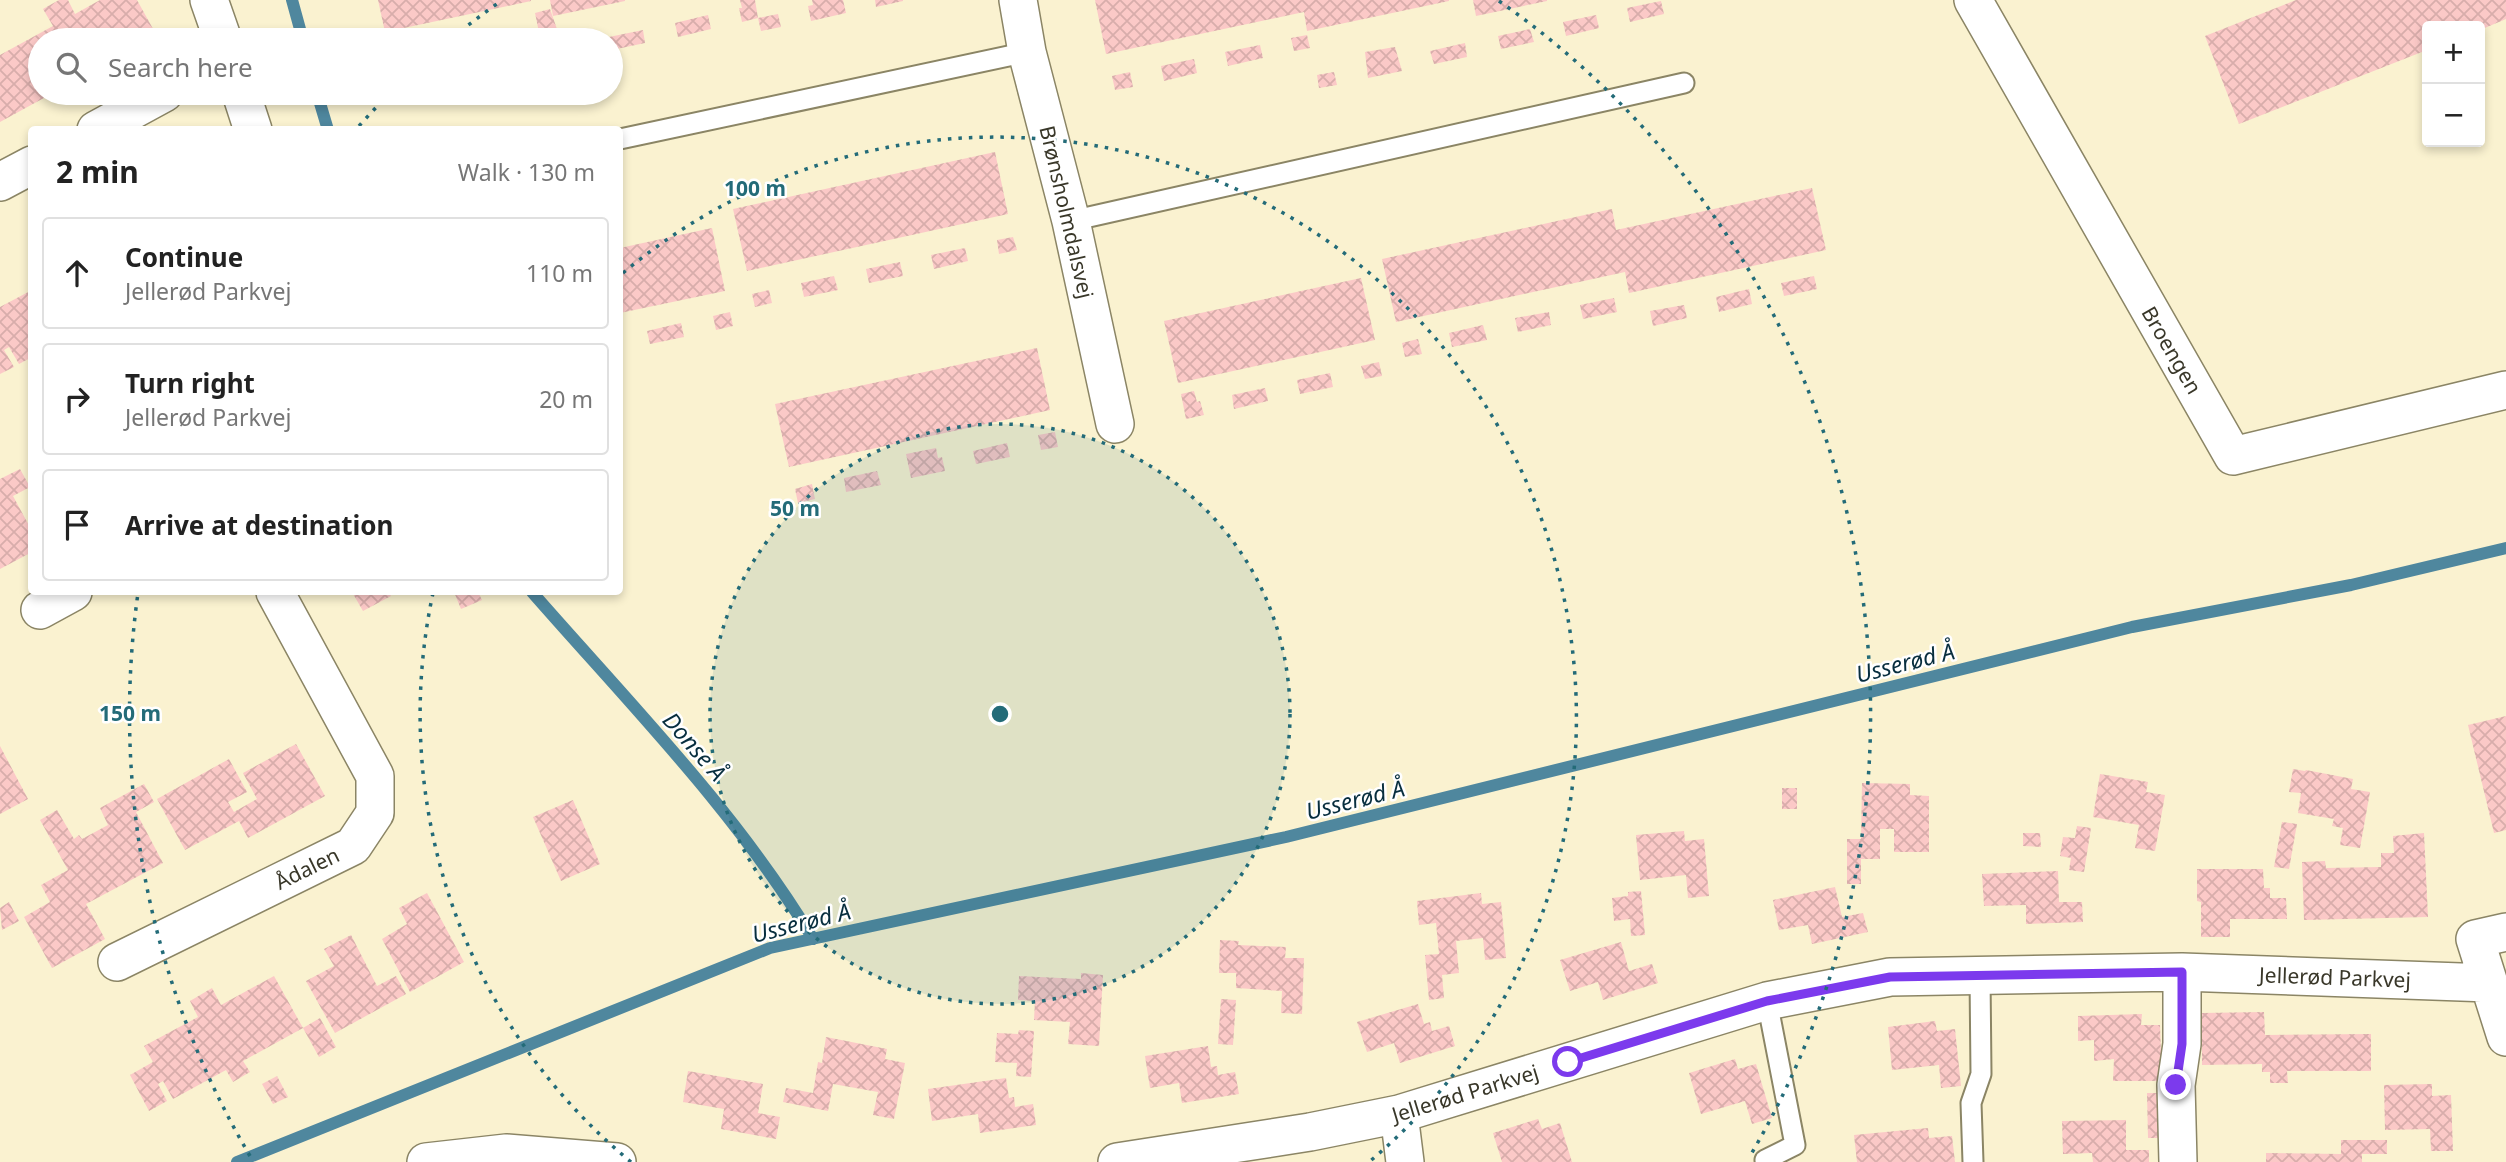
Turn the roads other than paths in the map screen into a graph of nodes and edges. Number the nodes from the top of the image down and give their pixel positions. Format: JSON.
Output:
{"nodes":[{"id":1,"x":209,"y":0,"type":"edge"},
{"id":2,"x":1018,"y":0,"type":"edge"},
{"id":3,"x":1973,"y":0,"type":"edge"},
{"id":4,"x":219,"y":28,"type":"edge"},
{"id":5,"x":1027,"y":52,"type":"junction"},
{"id":6,"x":1685,"y":83,"type":"dead end"},
{"id":7,"x":142,"y":105,"type":"edge"},
{"id":8,"x":244,"y":105,"type":"edge"},
{"id":9,"x":103,"y":126,"type":"edge"},
{"id":10,"x":252,"y":126,"type":"edge"},
{"id":11,"x":623,"y":138,"type":"edge"},
{"id":12,"x":28,"y":167,"type":"edge"},
{"id":13,"x":0,"y":182,"type":"edge"},
{"id":14,"x":1071,"y":221,"type":"junction"},
{"id":15,"x":2506,"y":390,"type":"edge"},
{"id":16,"x":1115,"y":424,"type":"dead end"},
{"id":17,"x":68,"y":595,"type":"edge"},
{"id":18,"x":277,"y":595,"type":"edge"},
{"id":19,"x":40,"y":610,"type":"dead end"},
{"id":20,"x":2491,"y":935,"type":"edge"},
{"id":21,"x":117,"y":962,"type":"dead end"},
{"id":22,"x":2182,"y":972,"type":"junction"},
{"id":23,"x":1980,"y":975,"type":"junction"},
{"id":24,"x":2489,"y":983,"type":"junction"},
{"id":25,"x":1767,"y":1001,"type":"junction"},
{"id":26,"x":2506,"y":1037,"type":"edge"},
{"id":27,"x":1399,"y":1114,"type":"junction"},
{"id":28,"x":1155,"y":1159,"type":"edge"},
{"id":29,"x":1765,"y":1160,"type":"dead end"},
{"id":30,"x":426,"y":1162,"type":"edge"},
{"id":31,"x":617,"y":1162,"type":"edge"},
{"id":32,"x":1117,"y":1162,"type":"edge"},
{"id":33,"x":1405,"y":1162,"type":"edge"},
{"id":34,"x":1973,"y":1162,"type":"edge"},
{"id":35,"x":2178,"y":1162,"type":"edge"}],
"edges":[{"from":1,"to":4,"type":"street"},
{"from":2,"to":5,"type":"street","name":"Brønsholmdalsvej"},
{"from":3,"to":15,"type":"street","name":"Broengen"},
{"from":5,"to":11,"type":"lane"},
{"from":5,"to":14,"type":"street","name":"Brønsholmdalsvej"},
{"from":6,"to":14,"type":"lane"},
{"from":7,"to":9,"type":"street"},
{"from":8,"to":10,"type":"street"},
{"from":12,"to":13,"type":"street"},
{"from":14,"to":16,"type":"street","name":"Brønsholmdalsvej"},
{"from":17,"to":19,"type":"street"},
{"from":18,"to":21,"type":"street","name":"Ådalen"},
{"from":20,"to":24,"type":"street"},
{"from":22,"to":23,"type":"street","name":"Jellerød Parkvej"},
{"from":22,"to":24,"type":"street","name":"Jellerød Parkvej"},
{"from":22,"to":35,"type":"street"},
{"from":23,"to":25,"type":"street","name":"Jellerød Parkvej"},
{"from":23,"to":34,"type":"lane"},
{"from":24,"to":26,"type":"street"},
{"from":25,"to":27,"type":"street","name":"Jellerød Parkvej"},
{"from":25,"to":29,"type":"lane"},
{"from":27,"to":28,"type":"street","name":"Jellerød Parkvej"},
{"from":27,"to":33,"type":"street"},
{"from":28,"to":32,"type":"street","name":"Jellerød Parkvej"},
{"from":30,"to":31,"type":"street"}]}
